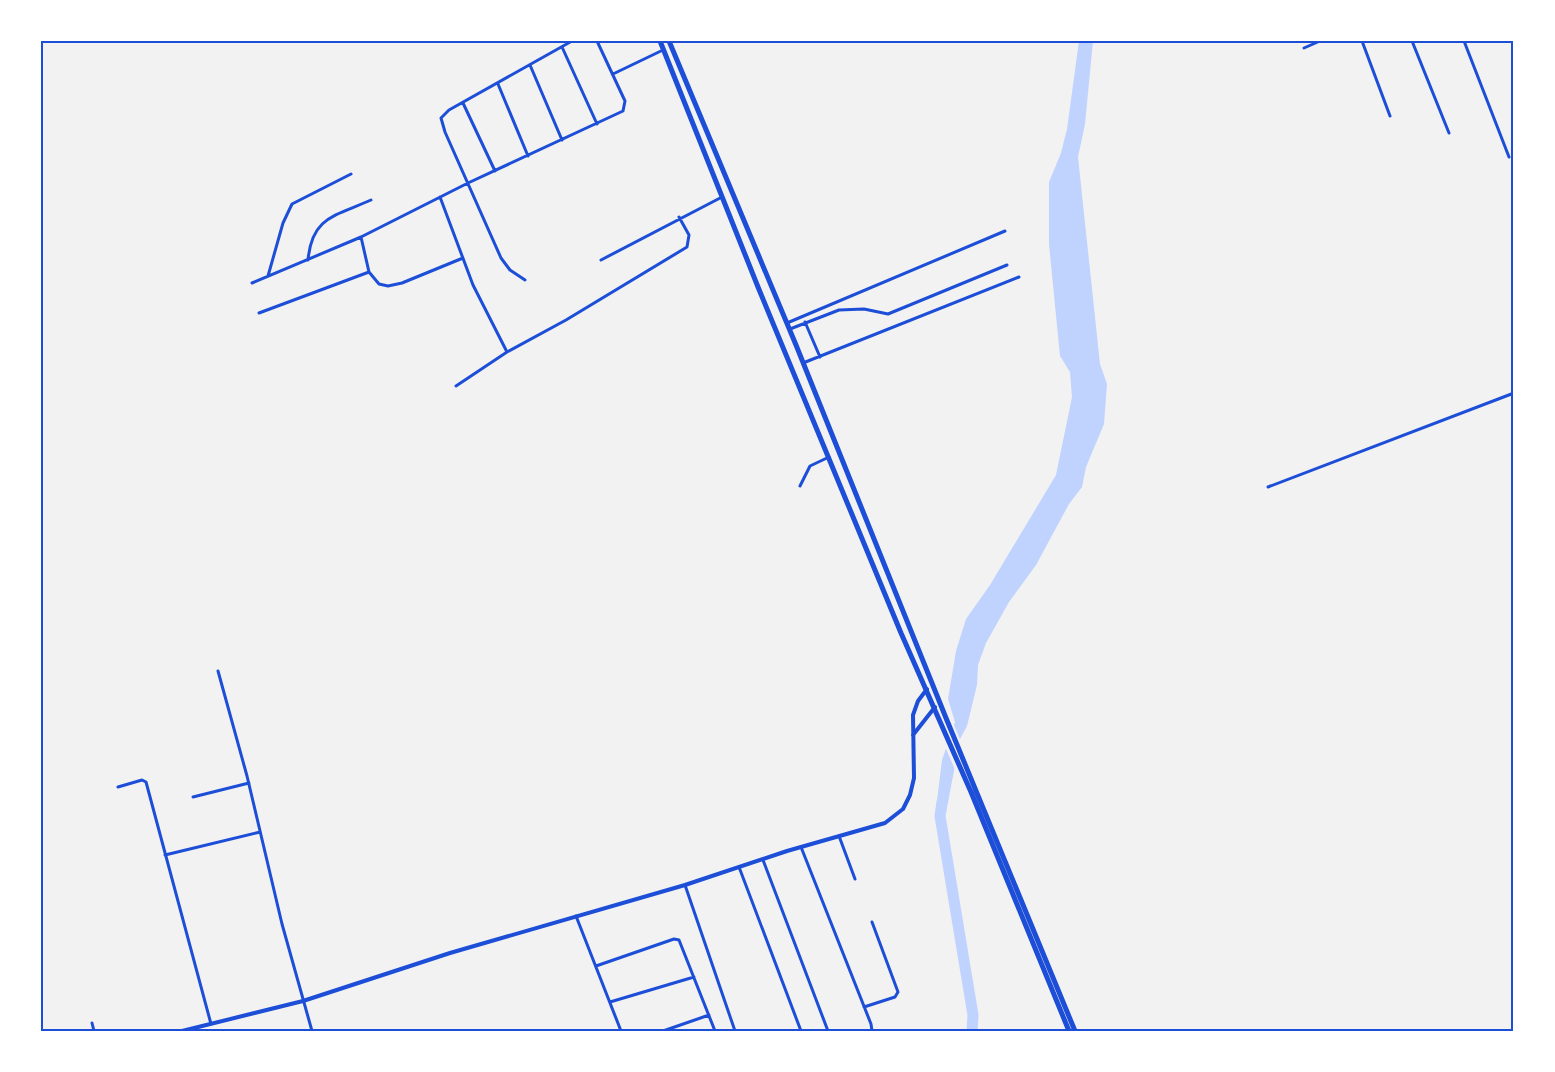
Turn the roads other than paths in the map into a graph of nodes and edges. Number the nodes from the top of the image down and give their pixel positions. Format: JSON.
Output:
{"nodes":[{"id":1,"x":572,"y":41,"type":"edge"},
{"id":2,"x":597,"y":41,"type":"edge"},
{"id":3,"x":660,"y":41,"type":"edge"},
{"id":4,"x":669,"y":41,"type":"edge"},
{"id":5,"x":1320,"y":41,"type":"edge"},
{"id":6,"x":1362,"y":41,"type":"edge"},
{"id":7,"x":1412,"y":41,"type":"edge"},
{"id":8,"x":1464,"y":41,"type":"edge"},
{"id":9,"x":562,"y":47,"type":"junction"},
{"id":10,"x":1304,"y":48,"type":"dead end"},
{"id":11,"x":663,"y":50,"type":"junction"},
{"id":12,"x":530,"y":65,"type":"junction"},
{"id":13,"x":613,"y":74,"type":"junction"},
{"id":14,"x":498,"y":84,"type":"junction"},
{"id":15,"x":463,"y":103,"type":"junction"},
{"id":16,"x":1390,"y":116,"type":"dead end"},
{"id":17,"x":597,"y":124,"type":"junction"},
{"id":18,"x":1449,"y":134,"type":"dead end"},
{"id":19,"x":562,"y":140,"type":"junction"},
{"id":20,"x":528,"y":156,"type":"junction"},
{"id":21,"x":1509,"y":157,"type":"dead end"},
{"id":22,"x":495,"y":171,"type":"junction"},
{"id":23,"x":351,"y":174,"type":"dead end"},
{"id":24,"x":468,"y":183,"type":"junction"},
{"id":25,"x":440,"y":197,"type":"junction"},
{"id":26,"x":722,"y":197,"type":"junction"},
{"id":27,"x":371,"y":200,"type":"dead end"},
{"id":28,"x":679,"y":217,"type":"junction"},
{"id":29,"x":1005,"y":231,"type":"dead end"},
{"id":30,"x":361,"y":238,"type":"junction"},
{"id":31,"x":463,"y":258,"type":"junction"},
{"id":32,"x":308,"y":260,"type":"junction"},
{"id":33,"x":601,"y":260,"type":"dead end"},
{"id":34,"x":1007,"y":265,"type":"dead end"},
{"id":35,"x":369,"y":272,"type":"junction"},
{"id":36,"x":268,"y":276,"type":"junction"},
{"id":37,"x":1019,"y":277,"type":"dead end"},
{"id":38,"x":525,"y":280,"type":"dead end"},
{"id":39,"x":252,"y":283,"type":"dead end"},
{"id":40,"x":259,"y":313,"type":"dead end"},
{"id":41,"x":805,"y":322,"type":"junction"},
{"id":42,"x":786,"y":323,"type":"junction"},
{"id":43,"x":789,"y":329,"type":"junction"},
{"id":44,"x":507,"y":352,"type":"junction"},
{"id":45,"x":820,"y":356,"type":"junction"},
{"id":46,"x":803,"y":363,"type":"junction"},
{"id":47,"x":456,"y":386,"type":"dead end"},
{"id":48,"x":1514,"y":393,"type":"edge"},
{"id":49,"x":829,"y":457,"type":"junction"},
{"id":50,"x":800,"y":486,"type":"dead end"},
{"id":51,"x":1268,"y":487,"type":"dead end"},
{"id":52,"x":218,"y":671,"type":"dead end"},
{"id":53,"x":927,"y":688,"type":"junction"},
{"id":54,"x":935,"y":707,"type":"junction"},
{"id":55,"x":913,"y":735,"type":"junction"},
{"id":56,"x":249,"y":783,"type":"junction"},
{"id":57,"x":118,"y":787,"type":"dead end"},
{"id":58,"x":193,"y":797,"type":"dead end"},
{"id":59,"x":260,"y":832,"type":"junction"},
{"id":60,"x":839,"y":836,"type":"junction"},
{"id":61,"x":801,"y":847,"type":"junction"},
{"id":62,"x":165,"y":855,"type":"junction"},
{"id":63,"x":763,"y":860,"type":"junction"},
{"id":64,"x":739,"y":867,"type":"junction"},
{"id":65,"x":855,"y":878,"type":"dead end"},
{"id":66,"x":685,"y":885,"type":"junction"},
{"id":67,"x":576,"y":916,"type":"junction"},
{"id":68,"x":872,"y":922,"type":"dead end"},
{"id":69,"x":596,"y":966,"type":"junction"},
{"id":70,"x":694,"y":977,"type":"junction"},
{"id":71,"x":303,"y":1001,"type":"junction"},
{"id":72,"x":610,"y":1002,"type":"junction"},
{"id":73,"x":864,"y":1007,"type":"junction"},
{"id":74,"x":709,"y":1015,"type":"junction"},
{"id":75,"x":92,"y":1023,"type":"dead end"},
{"id":76,"x":211,"y":1024,"type":"junction"},
{"id":77,"x":94,"y":1031,"type":"edge"},
{"id":78,"x":182,"y":1031,"type":"edge"},
{"id":79,"x":312,"y":1031,"type":"edge"},
{"id":80,"x":621,"y":1031,"type":"edge"},
{"id":81,"x":663,"y":1031,"type":"edge"},
{"id":82,"x":715,"y":1031,"type":"edge"},
{"id":83,"x":734,"y":1031,"type":"edge"},
{"id":84,"x":801,"y":1031,"type":"edge"},
{"id":85,"x":828,"y":1031,"type":"edge"},
{"id":86,"x":872,"y":1031,"type":"edge"},
{"id":87,"x":1069,"y":1031,"type":"edge"},
{"id":88,"x":1076,"y":1031,"type":"edge"}],
"edges":[{"from":1,"to":9,"type":"street"},
{"from":2,"to":13,"type":"street"},
{"from":3,"to":11,"type":"highway"},
{"from":4,"to":42,"type":"highway"},
{"from":5,"to":10,"type":"street"},
{"from":6,"to":16,"type":"street"},
{"from":7,"to":18,"type":"street"},
{"from":8,"to":21,"type":"street"},
{"from":9,"to":12,"type":"street"},
{"from":9,"to":17,"type":"street"},
{"from":11,"to":13,"type":"street"},
{"from":11,"to":26,"type":"highway"},
{"from":12,"to":14,"type":"street"},
{"from":12,"to":19,"type":"street"},
{"from":13,"to":17,"type":"street"},
{"from":14,"to":15,"type":"street"},
{"from":14,"to":20,"type":"street"},
{"from":15,"to":22,"type":"street"},
{"from":15,"to":24,"type":"street"},
{"from":17,"to":19,"type":"street"},
{"from":19,"to":20,"type":"street"},
{"from":20,"to":22,"type":"street"},
{"from":22,"to":24,"type":"street"},
{"from":23,"to":36,"type":"street"},
{"from":24,"to":25,"type":"street"},
{"from":24,"to":38,"type":"street"},
{"from":25,"to":30,"type":"street"},
{"from":25,"to":31,"type":"street"},
{"from":26,"to":28,"type":"street"},
{"from":26,"to":49,"type":"highway"},
{"from":27,"to":32,"type":"street"},
{"from":28,"to":33,"type":"street"},
{"from":28,"to":44,"type":"street"},
{"from":29,"to":42,"type":"street"},
{"from":30,"to":32,"type":"street"},
{"from":30,"to":35,"type":"street"},
{"from":31,"to":35,"type":"street"},
{"from":31,"to":44,"type":"street"},
{"from":32,"to":36,"type":"street"},
{"from":34,"to":41,"type":"street"},
{"from":35,"to":40,"type":"street"},
{"from":36,"to":39,"type":"street"},
{"from":37,"to":45,"type":"street"},
{"from":41,"to":43,"type":"street"},
{"from":41,"to":45,"type":"street"},
{"from":42,"to":43,"type":"highway"},
{"from":43,"to":46,"type":"highway"},
{"from":44,"to":47,"type":"street"},
{"from":45,"to":46,"type":"street"},
{"from":46,"to":88,"type":"highway"},
{"from":48,"to":51,"type":"street"},
{"from":49,"to":50,"type":"street"},
{"from":49,"to":53,"type":"highway"},
{"from":52,"to":56,"type":"street"},
{"from":53,"to":54,"type":"highway"},
{"from":53,"to":55,"type":"street"},
{"from":54,"to":55,"type":"street"},
{"from":54,"to":87,"type":"highway"},
{"from":55,"to":60,"type":"street"},
{"from":56,"to":58,"type":"street"},
{"from":56,"to":59,"type":"street"},
{"from":57,"to":62,"type":"street"},
{"from":59,"to":62,"type":"street"},
{"from":59,"to":71,"type":"street"},
{"from":60,"to":61,"type":"street"},
{"from":60,"to":65,"type":"street"},
{"from":61,"to":63,"type":"street"},
{"from":61,"to":73,"type":"street"},
{"from":62,"to":76,"type":"street"},
{"from":63,"to":64,"type":"street"},
{"from":63,"to":85,"type":"street"},
{"from":64,"to":66,"type":"street"},
{"from":64,"to":84,"type":"street"},
{"from":66,"to":67,"type":"street"},
{"from":66,"to":83,"type":"street"},
{"from":67,"to":69,"type":"street"},
{"from":67,"to":71,"type":"street"},
{"from":68,"to":73,"type":"street"},
{"from":69,"to":70,"type":"street"},
{"from":69,"to":72,"type":"street"},
{"from":70,"to":72,"type":"street"},
{"from":70,"to":74,"type":"street"},
{"from":71,"to":76,"type":"street"},
{"from":71,"to":79,"type":"street"},
{"from":72,"to":80,"type":"street"},
{"from":73,"to":86,"type":"street"},
{"from":74,"to":81,"type":"street"},
{"from":74,"to":82,"type":"street"},
{"from":75,"to":77,"type":"street"},
{"from":76,"to":78,"type":"street"}]}
